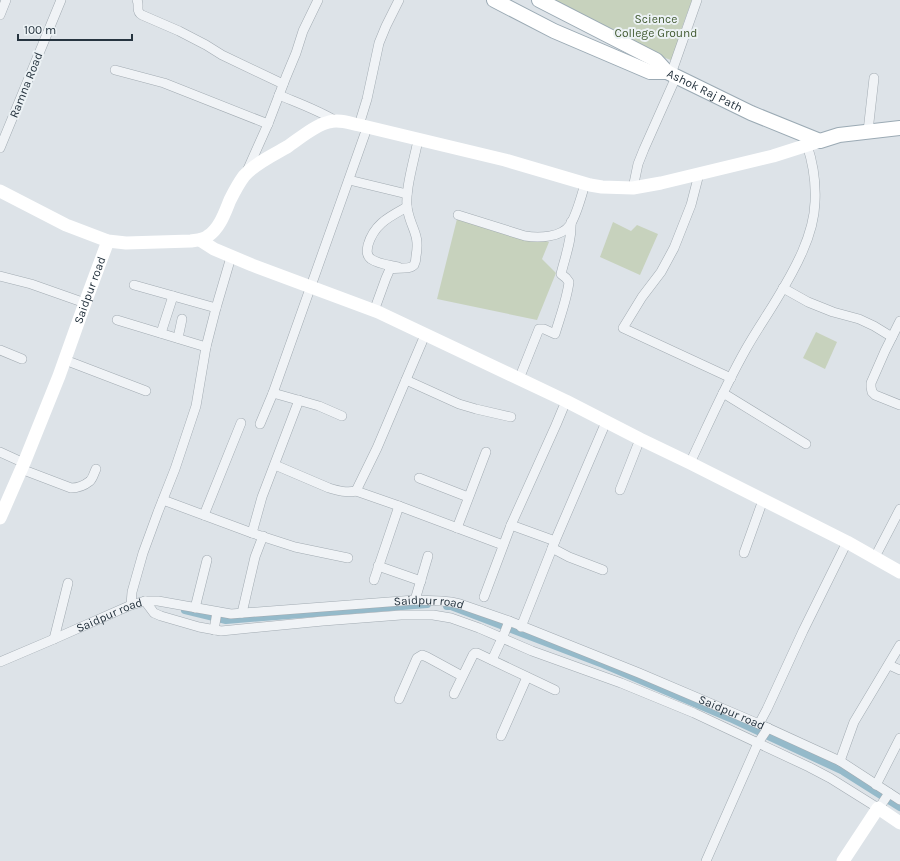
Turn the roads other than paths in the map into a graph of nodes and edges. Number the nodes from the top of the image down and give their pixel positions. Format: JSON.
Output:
{"nodes":[{"id":1,"x":6,"y":0,"type":"edge"},
{"id":2,"x":61,"y":0,"type":"edge"},
{"id":3,"x":137,"y":0,"type":"edge"},
{"id":4,"x":318,"y":0,"type":"edge"},
{"id":5,"x":399,"y":0,"type":"edge"},
{"id":6,"x":494,"y":0,"type":"edge"},
{"id":7,"x":539,"y":0,"type":"edge"},
{"id":8,"x":697,"y":0,"type":"edge"},
{"id":9,"x":0,"y":16,"type":"edge"},
{"id":10,"x":115,"y":70,"type":"dead end"},
{"id":11,"x":671,"y":74,"type":"junction"},
{"id":12,"x":874,"y":78,"type":"dead end"},
{"id":13,"x":283,"y":84,"type":"junction"},
{"id":14,"x":279,"y":95,"type":"junction"},
{"id":15,"x":336,"y":121,"type":"junction"},
{"id":16,"x":268,"y":124,"type":"junction"},
{"id":17,"x":363,"y":126,"type":"junction"},
{"id":18,"x":900,"y":128,"type":"edge"},
{"id":19,"x":868,"y":131,"type":"junction"},
{"id":20,"x":418,"y":140,"type":"junction"},
{"id":21,"x":814,"y":143,"type":"junction"},
{"id":22,"x":0,"y":148,"type":"edge"},
{"id":23,"x":245,"y":174,"type":"junction"},
{"id":24,"x":699,"y":174,"type":"junction"},
{"id":25,"x":349,"y":180,"type":"junction"},
{"id":26,"x":585,"y":184,"type":"junction"},
{"id":27,"x":633,"y":188,"type":"junction"},
{"id":28,"x":0,"y":191,"type":"edge"},
{"id":29,"x":407,"y":194,"type":"junction"},
{"id":30,"x":407,"y":207,"type":"junction"},
{"id":31,"x":458,"y":215,"type":"dead end"},
{"id":32,"x":571,"y":222,"type":"junction"},
{"id":33,"x":200,"y":240,"type":"junction"},
{"id":34,"x":108,"y":241,"type":"junction"},
{"id":35,"x":231,"y":257,"type":"junction"},
{"id":36,"x":398,"y":268,"type":"junction"},
{"id":37,"x":0,"y":276,"type":"edge"},
{"id":38,"x":134,"y":285,"type":"dead end"},
{"id":39,"x":311,"y":287,"type":"junction"},
{"id":40,"x":783,"y":288,"type":"junction"},
{"id":41,"x":173,"y":296,"type":"junction"},
{"id":42,"x":85,"y":303,"type":"junction"},
{"id":43,"x":216,"y":308,"type":"junction"},
{"id":44,"x":374,"y":311,"type":"junction"},
{"id":45,"x":182,"y":319,"type":"dead end"},
{"id":46,"x":117,"y":320,"type":"dead end"},
{"id":47,"x":900,"y":321,"type":"edge"},
{"id":48,"x":161,"y":333,"type":"junction"},
{"id":49,"x":424,"y":335,"type":"junction"},
{"id":50,"x":892,"y":337,"type":"junction"},
{"id":51,"x":178,"y":338,"type":"junction"},
{"id":52,"x":206,"y":346,"type":"junction"},
{"id":53,"x":0,"y":350,"type":"edge"},
{"id":54,"x":22,"y":359,"type":"dead end"},
{"id":55,"x":65,"y":360,"type":"junction"},
{"id":56,"x":731,"y":378,"type":"junction"},
{"id":57,"x":519,"y":379,"type":"junction"},
{"id":58,"x":406,"y":380,"type":"junction"},
{"id":59,"x":146,"y":391,"type":"dead end"},
{"id":60,"x":273,"y":393,"type":"junction"},
{"id":61,"x":723,"y":393,"type":"junction"},
{"id":62,"x":299,"y":400,"type":"junction"},
{"id":63,"x":566,"y":401,"type":"junction"},
{"id":64,"x":900,"y":405,"type":"edge"},
{"id":65,"x":342,"y":416,"type":"dead end"},
{"id":66,"x":511,"y":417,"type":"dead end"},
{"id":67,"x":606,"y":422,"type":"junction"},
{"id":68,"x":241,"y":423,"type":"dead end"},
{"id":69,"x":260,"y":424,"type":"dead end"},
{"id":70,"x":640,"y":439,"type":"junction"},
{"id":71,"x":806,"y":444,"type":"dead end"},
{"id":72,"x":0,"y":452,"type":"edge"},
{"id":73,"x":486,"y":452,"type":"dead end"},
{"id":74,"x":690,"y":463,"type":"junction"},
{"id":75,"x":275,"y":464,"type":"junction"},
{"id":76,"x":22,"y":466,"type":"junction"},
{"id":77,"x":96,"y":469,"type":"dead end"},
{"id":78,"x":419,"y":478,"type":"dead end"},
{"id":79,"x":620,"y":490,"type":"dead end"},
{"id":80,"x":356,"y":491,"type":"junction"},
{"id":81,"x":468,"y":497,"type":"junction"},
{"id":82,"x":163,"y":500,"type":"junction"},
{"id":83,"x":763,"y":500,"type":"junction"},
{"id":84,"x":399,"y":506,"type":"junction"},
{"id":85,"x":900,"y":510,"type":"edge"},
{"id":86,"x":204,"y":515,"type":"junction"},
{"id":87,"x":0,"y":518,"type":"edge"},
{"id":88,"x":511,"y":525,"type":"junction"},
{"id":89,"x":457,"y":528,"type":"junction"},
{"id":90,"x":252,"y":533,"type":"junction"},
{"id":91,"x":263,"y":536,"type":"junction"},
{"id":92,"x":847,"y":542,"type":"junction"},
{"id":93,"x":503,"y":545,"type":"junction"},
{"id":94,"x":553,"y":545,"type":"junction"},
{"id":95,"x":744,"y":553,"type":"dead end"},
{"id":96,"x":428,"y":556,"type":"dead end"},
{"id":97,"x":875,"y":557,"type":"junction"},
{"id":98,"x":348,"y":558,"type":"dead end"},
{"id":99,"x":207,"y":560,"type":"dead end"},
{"id":100,"x":378,"y":566,"type":"junction"},
{"id":101,"x":603,"y":570,"type":"dead end"},
{"id":102,"x":900,"y":572,"type":"edge"},
{"id":103,"x":374,"y":580,"type":"dead end"},
{"id":104,"x":422,"y":581,"type":"junction"},
{"id":105,"x":68,"y":583,"type":"dead end"},
{"id":106,"x":484,"y":597,"type":"dead end"},
{"id":107,"x":415,"y":600,"type":"junction"},
{"id":108,"x":145,"y":601,"type":"junction"},
{"id":109,"x":131,"y":604,"type":"junction"},
{"id":110,"x":434,"y":607,"type":"junction"},
{"id":111,"x":195,"y":608,"type":"junction"},
{"id":112,"x":242,"y":613,"type":"junction"},
{"id":113,"x":216,"y":614,"type":"junction"},
{"id":114,"x":508,"y":623,"type":"junction"},
{"id":115,"x":521,"y":627,"type":"junction"},
{"id":116,"x":215,"y":628,"type":"junction"},
{"id":117,"x":503,"y":636,"type":"junction"},
{"id":118,"x":54,"y":639,"type":"junction"},
{"id":119,"x":900,"y":645,"type":"edge"},
{"id":120,"x":492,"y":660,"type":"junction"},
{"id":121,"x":0,"y":662,"type":"edge"},
{"id":122,"x":889,"y":665,"type":"junction"},
{"id":123,"x":900,"y":670,"type":"edge"},
{"id":124,"x":462,"y":676,"type":"junction"},
{"id":125,"x":527,"y":677,"type":"junction"},
{"id":126,"x":555,"y":690,"type":"dead end"},
{"id":127,"x":454,"y":694,"type":"dead end"},
{"id":128,"x":399,"y":698,"type":"dead end"},
{"id":129,"x":759,"y":724,"type":"junction"},
{"id":130,"x":767,"y":730,"type":"junction"},
{"id":131,"x":501,"y":736,"type":"dead end"},
{"id":132,"x":900,"y":738,"type":"edge"},
{"id":133,"x":759,"y":742,"type":"junction"},
{"id":134,"x":840,"y":761,"type":"junction"},
{"id":135,"x":876,"y":784,"type":"junction"},
{"id":136,"x":888,"y":795,"type":"junction"},
{"id":137,"x":900,"y":800,"type":"edge"},
{"id":138,"x":879,"y":807,"type":"junction"},
{"id":139,"x":900,"y":823,"type":"edge"},
{"id":140,"x":706,"y":861,"type":"edge"},
{"id":141,"x":843,"y":861,"type":"edge"}],
"edges":[{"from":1,"to":9,"type":"street"},
{"from":2,"to":22,"type":"street","name":"Ramna Road"},
{"from":3,"to":13,"type":"street"},
{"from":4,"to":13,"type":"street"},
{"from":5,"to":17,"type":"street"},
{"from":6,"to":11,"type":"main road","name":"Ashok Raj Path"},
{"from":7,"to":11,"type":"main road"},
{"from":8,"to":11,"type":"street"},
{"from":10,"to":16,"type":"street"},
{"from":11,"to":21,"type":"main road","name":"Ashok Raj Path"},
{"from":11,"to":27,"type":"street"},
{"from":12,"to":19,"type":"street"},
{"from":13,"to":14,"type":"street"},
{"from":14,"to":15,"type":"street"},
{"from":14,"to":16,"type":"street"},
{"from":15,"to":17,"type":"main road"},
{"from":15,"to":23,"type":"main road"},
{"from":16,"to":23,"type":"street"},
{"from":17,"to":20,"type":"main road"},
{"from":17,"to":25,"type":"street"},
{"from":18,"to":19,"type":"main road"},
{"from":19,"to":21,"type":"main road"},
{"from":20,"to":26,"type":"main road"},
{"from":20,"to":29,"type":"street"},
{"from":21,"to":24,"type":"main road"},
{"from":21,"to":40,"type":"street"},
{"from":23,"to":33,"type":"main road"},
{"from":24,"to":27,"type":"main road"},
{"from":24,"to":56,"type":"street"},
{"from":25,"to":29,"type":"street"},
{"from":25,"to":39,"type":"street"},
{"from":26,"to":27,"type":"main road"},
{"from":26,"to":32,"type":"street"},
{"from":28,"to":34,"type":"main road"},
{"from":29,"to":30,"type":"street"},
{"from":30,"to":36,"type":"street"},
{"from":30,"to":36,"type":"street"},
{"from":31,"to":32,"type":"street"},
{"from":32,"to":57,"type":"street"},
{"from":33,"to":34,"type":"main road"},
{"from":33,"to":35,"type":"main road"},
{"from":34,"to":42,"type":"main road","name":"Saidpur road"},
{"from":35,"to":39,"type":"main road"},
{"from":35,"to":43,"type":"street"},
{"from":36,"to":44,"type":"street"},
{"from":37,"to":42,"type":"street"},
{"from":38,"to":41,"type":"street"},
{"from":39,"to":44,"type":"main road"},
{"from":39,"to":60,"type":"street"},
{"from":40,"to":50,"type":"street"},
{"from":40,"to":56,"type":"street"},
{"from":41,"to":43,"type":"street"},
{"from":41,"to":48,"type":"street"},
{"from":42,"to":55,"type":"main road","name":"Saidpur road"},
{"from":43,"to":52,"type":"street"},
{"from":44,"to":49,"type":"main road"},
{"from":45,"to":51,"type":"street"},
{"from":46,"to":48,"type":"street"},
{"from":47,"to":50,"type":"street"},
{"from":48,"to":51,"type":"street"},
{"from":49,"to":57,"type":"main road"},
{"from":49,"to":58,"type":"street"},
{"from":50,"to":64,"type":"street"},
{"from":51,"to":52,"type":"street"},
{"from":52,"to":82,"type":"street"},
{"from":53,"to":54,"type":"street"},
{"from":55,"to":59,"type":"street"},
{"from":55,"to":76,"type":"main road","name":"Saidpur road"},
{"from":56,"to":61,"type":"street"},
{"from":57,"to":63,"type":"main road"},
{"from":58,"to":66,"type":"street"},
{"from":58,"to":80,"type":"street"},
{"from":60,"to":62,"type":"street"},
{"from":60,"to":69,"type":"street"},
{"from":61,"to":71,"type":"street"},
{"from":61,"to":74,"type":"street"},
{"from":62,"to":65,"type":"street"},
{"from":62,"to":75,"type":"street"},
{"from":63,"to":67,"type":"main road"},
{"from":63,"to":88,"type":"street"},
{"from":67,"to":70,"type":"main road"},
{"from":67,"to":94,"type":"street"},
{"from":68,"to":86,"type":"street"},
{"from":70,"to":74,"type":"main road"},
{"from":70,"to":79,"type":"street"},
{"from":72,"to":76,"type":"street"},
{"from":73,"to":81,"type":"street"},
{"from":74,"to":83,"type":"main road"},
{"from":75,"to":80,"type":"street"},
{"from":75,"to":90,"type":"street"},
{"from":76,"to":77,"type":"street"},
{"from":76,"to":87,"type":"main road","name":"Saidpur road"},
{"from":78,"to":81,"type":"street"},
{"from":80,"to":84,"type":"street"},
{"from":81,"to":89,"type":"street"},
{"from":82,"to":86,"type":"street"},
{"from":82,"to":109,"type":"street"},
{"from":83,"to":92,"type":"main road"},
{"from":83,"to":95,"type":"street"},
{"from":84,"to":89,"type":"street"},
{"from":84,"to":100,"type":"street"},
{"from":85,"to":97,"type":"street"},
{"from":86,"to":90,"type":"street"},
{"from":88,"to":93,"type":"street"},
{"from":88,"to":94,"type":"street"},
{"from":89,"to":93,"type":"street"},
{"from":90,"to":91,"type":"street"},
{"from":91,"to":98,"type":"street"},
{"from":91,"to":112,"type":"street"},
{"from":92,"to":97,"type":"main road"},
{"from":92,"to":129,"type":"street"},
{"from":93,"to":106,"type":"street"},
{"from":94,"to":101,"type":"street"},
{"from":94,"to":115,"type":"street"},
{"from":96,"to":104,"type":"street"},
{"from":97,"to":102,"type":"main road"},
{"from":99,"to":111,"type":"street"},
{"from":100,"to":103,"type":"street"},
{"from":100,"to":104,"type":"street"},
{"from":104,"to":107,"type":"street"},
{"from":105,"to":118,"type":"street"},
{"from":107,"to":110,"type":"street","name":"Saidpur road"},
{"from":107,"to":112,"type":"street","name":"Saidpur road"},
{"from":108,"to":109,"type":"street","name":"Saidpur road"},
{"from":108,"to":111,"type":"street","name":"Saidpur road"},
{"from":108,"to":116,"type":"street"},
{"from":109,"to":118,"type":"street","name":"Saidpur road"},
{"from":110,"to":114,"type":"street","name":"Saidpur road"},
{"from":110,"to":116,"type":"street"},
{"from":110,"to":117,"type":"street"},
{"from":111,"to":113,"type":"street","name":"Saidpur road"},
{"from":112,"to":113,"type":"street","name":"Saidpur road"},
{"from":113,"to":116,"type":"street"},
{"from":114,"to":115,"type":"street","name":"Saidpur road"},
{"from":114,"to":117,"type":"street"},
{"from":115,"to":129,"type":"street","name":"Saidpur road"},
{"from":117,"to":120,"type":"street"},
{"from":117,"to":133,"type":"street"},
{"from":118,"to":121,"type":"street","name":"Saidpur road"},
{"from":119,"to":122,"type":"street"},
{"from":120,"to":124,"type":"street"},
{"from":120,"to":125,"type":"street"},
{"from":122,"to":123,"type":"street"},
{"from":122,"to":134,"type":"street"},
{"from":124,"to":127,"type":"street"},
{"from":124,"to":128,"type":"street"},
{"from":125,"to":126,"type":"street"},
{"from":125,"to":131,"type":"street"},
{"from":129,"to":130,"type":"street","name":"Saidpur road"},
{"from":130,"to":133,"type":"street"},
{"from":130,"to":134,"type":"street","name":"Saidpur road"},
{"from":132,"to":135,"type":"street"},
{"from":133,"to":138,"type":"street"},
{"from":133,"to":140,"type":"street"},
{"from":134,"to":135,"type":"street","name":"Saidpur road"},
{"from":135,"to":136,"type":"street","name":"Saidpur road"},
{"from":136,"to":137,"type":"street","name":"Saidpur road"},
{"from":136,"to":138,"type":"street"},
{"from":138,"to":139,"type":"main road"},
{"from":138,"to":141,"type":"main road"}]}
